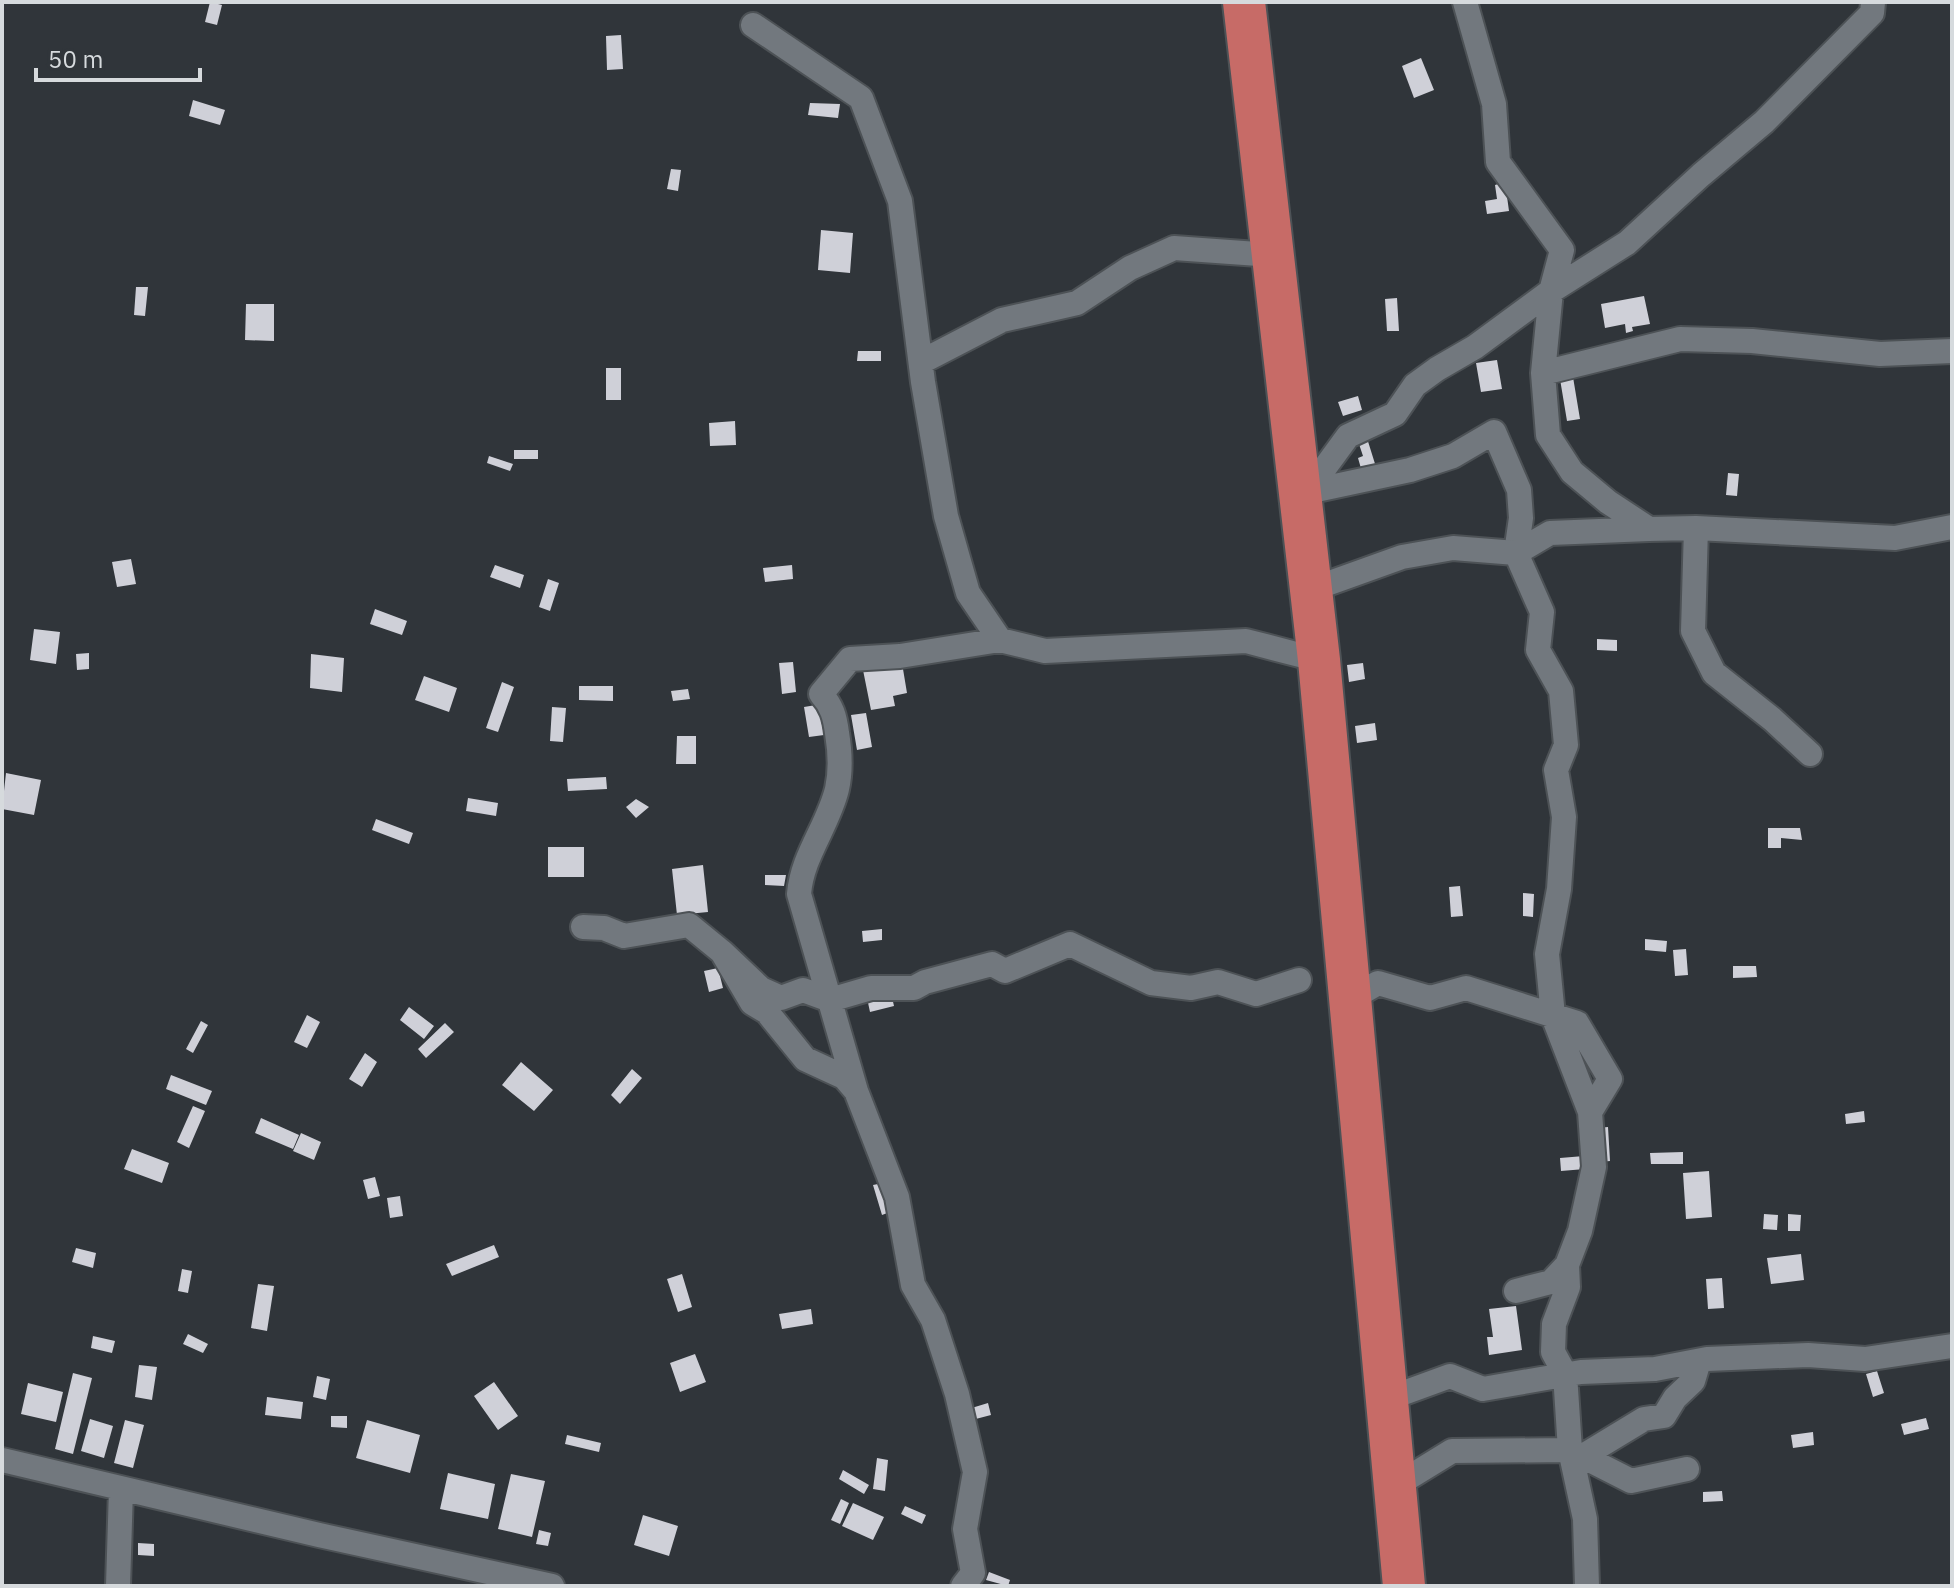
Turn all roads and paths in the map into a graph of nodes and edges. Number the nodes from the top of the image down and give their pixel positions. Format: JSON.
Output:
{"nodes":[{"id":1,"x":1244,"y":2,"type":"edge"},
{"id":2,"x":1465,"y":2,"type":"edge"},
{"id":3,"x":1873,"y":2,"type":"edge"},
{"id":4,"x":753,"y":25,"type":"dead end"},
{"id":5,"x":1273,"y":255,"type":"junction"},
{"id":6,"x":1551,"y":291,"type":"junction"},
{"id":7,"x":1952,"y":351,"type":"edge"},
{"id":8,"x":921,"y":362,"type":"junction"},
{"id":9,"x":1543,"y":373,"type":"junction"},
{"id":10,"x":1305,"y":507,"type":"junction"},
{"id":11,"x":1952,"y":527,"type":"edge"},
{"id":12,"x":1696,"y":528,"type":"junction"},
{"id":13,"x":1649,"y":529,"type":"junction"},
{"id":14,"x":1516,"y":553,"type":"junction"},
{"id":15,"x":1310,"y":590,"type":"junction"},
{"id":16,"x":1000,"y":640,"type":"junction"},
{"id":17,"x":1319,"y":660,"type":"junction"},
{"id":18,"x":1810,"y":754,"type":"dead end"},
{"id":19,"x":583,"y":927,"type":"dead end"},
{"id":20,"x":722,"y":952,"type":"junction"},
{"id":21,"x":1299,"y":980,"type":"dead end"},
{"id":22,"x":1350,"y":999,"type":"junction"},
{"id":23,"x":830,"y":1000,"type":"junction"},
{"id":24,"x":1553,"y":1016,"type":"junction"},
{"id":25,"x":856,"y":1091,"type":"junction"},
{"id":26,"x":1567,"y":1265,"type":"junction"},
{"id":27,"x":1516,"y":1291,"type":"dead end"},
{"id":28,"x":1952,"y":1346,"type":"edge"},
{"id":29,"x":1699,"y":1361,"type":"junction"},
{"id":30,"x":1565,"y":1374,"type":"junction"},
{"id":31,"x":1387,"y":1399,"type":"junction"},
{"id":32,"x":1585,"y":1458,"type":"junction"},
{"id":33,"x":2,"y":1460,"type":"edge"},
{"id":34,"x":1687,"y":1469,"type":"dead end"},
{"id":35,"x":1395,"y":1486,"type":"junction"},
{"id":36,"x":121,"y":1489,"type":"junction"},
{"id":37,"x":118,"y":1586,"type":"edge"},
{"id":38,"x":552,"y":1586,"type":"edge"},
{"id":39,"x":963,"y":1586,"type":"edge"},
{"id":40,"x":1404,"y":1586,"type":"edge"},
{"id":41,"x":1587,"y":1586,"type":"edge"}],
"edges":[{"from":1,"to":5,"type":"highway"},
{"from":2,"to":6,"type":"street"},
{"from":3,"to":6,"type":"street"},
{"from":4,"to":8,"type":"street"},
{"from":5,"to":8,"type":"street"},
{"from":5,"to":10,"type":"highway"},
{"from":6,"to":9,"type":"street"},
{"from":6,"to":10,"type":"street"},
{"from":7,"to":9,"type":"street"},
{"from":8,"to":16,"type":"street"},
{"from":9,"to":13,"type":"street"},
{"from":10,"to":14,"type":"street"},
{"from":10,"to":15,"type":"highway"},
{"from":11,"to":12,"type":"street"},
{"from":12,"to":13,"type":"street"},
{"from":12,"to":18,"type":"street"},
{"from":13,"to":14,"type":"street"},
{"from":14,"to":15,"type":"street"},
{"from":14,"to":24,"type":"street"},
{"from":15,"to":17,"type":"highway"},
{"from":16,"to":17,"type":"street"},
{"from":16,"to":23,"type":"street"},
{"from":17,"to":22,"type":"highway"},
{"from":19,"to":20,"type":"street"},
{"from":20,"to":23,"type":"street"},
{"from":20,"to":25,"type":"street"},
{"from":21,"to":23,"type":"street"},
{"from":22,"to":24,"type":"street"},
{"from":22,"to":31,"type":"highway"},
{"from":23,"to":25,"type":"street"},
{"from":24,"to":26,"type":"street"},
{"from":25,"to":39,"type":"street"},
{"from":26,"to":27,"type":"street"},
{"from":26,"to":30,"type":"street"},
{"from":28,"to":29,"type":"street"},
{"from":29,"to":30,"type":"street"},
{"from":29,"to":32,"type":"street"},
{"from":30,"to":31,"type":"street"},
{"from":30,"to":32,"type":"street"},
{"from":31,"to":35,"type":"highway"},
{"from":32,"to":34,"type":"street"},
{"from":32,"to":35,"type":"street"},
{"from":32,"to":41,"type":"street"},
{"from":33,"to":36,"type":"street"},
{"from":35,"to":40,"type":"highway"},
{"from":36,"to":37,"type":"street"},
{"from":36,"to":38,"type":"street"}]}
